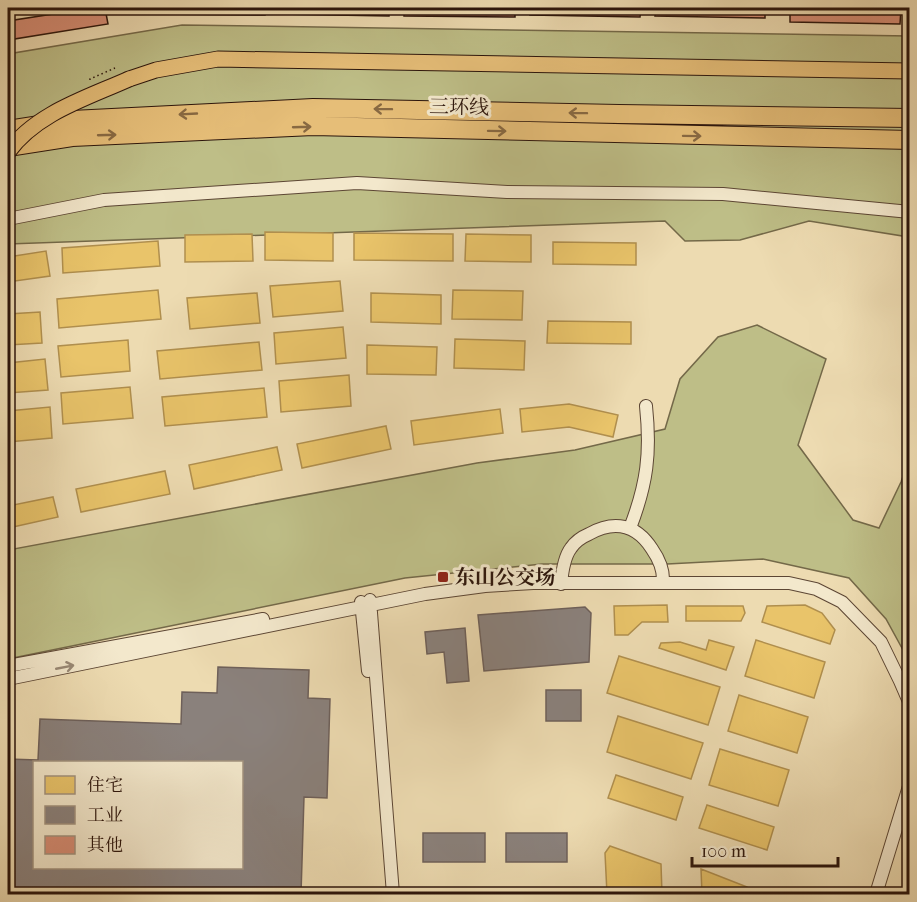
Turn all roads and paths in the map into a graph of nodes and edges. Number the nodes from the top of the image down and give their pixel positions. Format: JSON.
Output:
{"nodes":[{"id":1,"x":909,"y":71,"type":"edge"},
{"id":2,"x":909,"y":110,"type":"edge"},
{"id":3,"x":619,"y":114,"type":"junction"},
{"id":4,"x":909,"y":118,"type":"edge"},
{"id":5,"x":8,"y":125,"type":"edge"},
{"id":6,"x":72,"y":128,"type":"junction"},
{"id":7,"x":8,"y":130,"type":"edge"},
{"id":8,"x":909,"y":141,"type":"edge"},
{"id":9,"x":8,"y":147,"type":"edge"},
{"id":10,"x":8,"y":152,"type":"edge"},
{"id":11,"x":909,"y":212,"type":"edge"},
{"id":12,"x":8,"y":219,"type":"edge"},
{"id":13,"x":646,"y":406,"type":"dead end"},
{"id":14,"x":630,"y":528,"type":"junction"},
{"id":15,"x":561,"y":580,"type":"junction"},
{"id":16,"x":663,"y":580,"type":"junction"},
{"id":17,"x":366,"y":603,"type":"junction"},
{"id":18,"x":8,"y":666,"type":"edge"},
{"id":19,"x":8,"y":679,"type":"edge"},
{"id":20,"x":909,"y":684,"type":"edge"},
{"id":21,"x":909,"y":704,"type":"edge"},
{"id":22,"x":909,"y":783,"type":"edge"},
{"id":23,"x":909,"y":809,"type":"edge"},
{"id":24,"x":391,"y":894,"type":"edge"},
{"id":25,"x":876,"y":894,"type":"edge"},
{"id":26,"x":884,"y":894,"type":"edge"}],
"edges":[{"from":1,"to":10,"type":"main road","bridge":true},
{"from":2,"to":3,"type":"highway"},
{"from":3,"to":4,"type":"highway","name":"三环线"},
{"from":3,"to":6,"type":"highway","name":"三环线","one_way":true},
{"from":5,"to":6,"type":"highway"},
{"from":6,"to":7,"type":"highway","name":"三环线"},
{"from":6,"to":8,"type":"highway","name":"三环线","one_way":true},
{"from":6,"to":9,"type":"highway","name":"三环线"},
{"from":6,"to":10,"type":"highway"},
{"from":11,"to":12,"type":"street"},
{"from":13,"to":14,"type":"street"},
{"from":14,"to":15,"type":"street"},
{"from":14,"to":16,"type":"street"},
{"from":15,"to":16,"type":"street"},
{"from":15,"to":17,"type":"street"},
{"from":16,"to":20,"type":"street"},
{"from":16,"to":21,"type":"street"},
{"from":17,"to":18,"type":"street"},
{"from":19,"to":17,"type":"street","one_way":true},
{"from":17,"to":24,"type":"street"},
{"from":22,"to":25,"type":"street"},
{"from":23,"to":26,"type":"street"}]}
